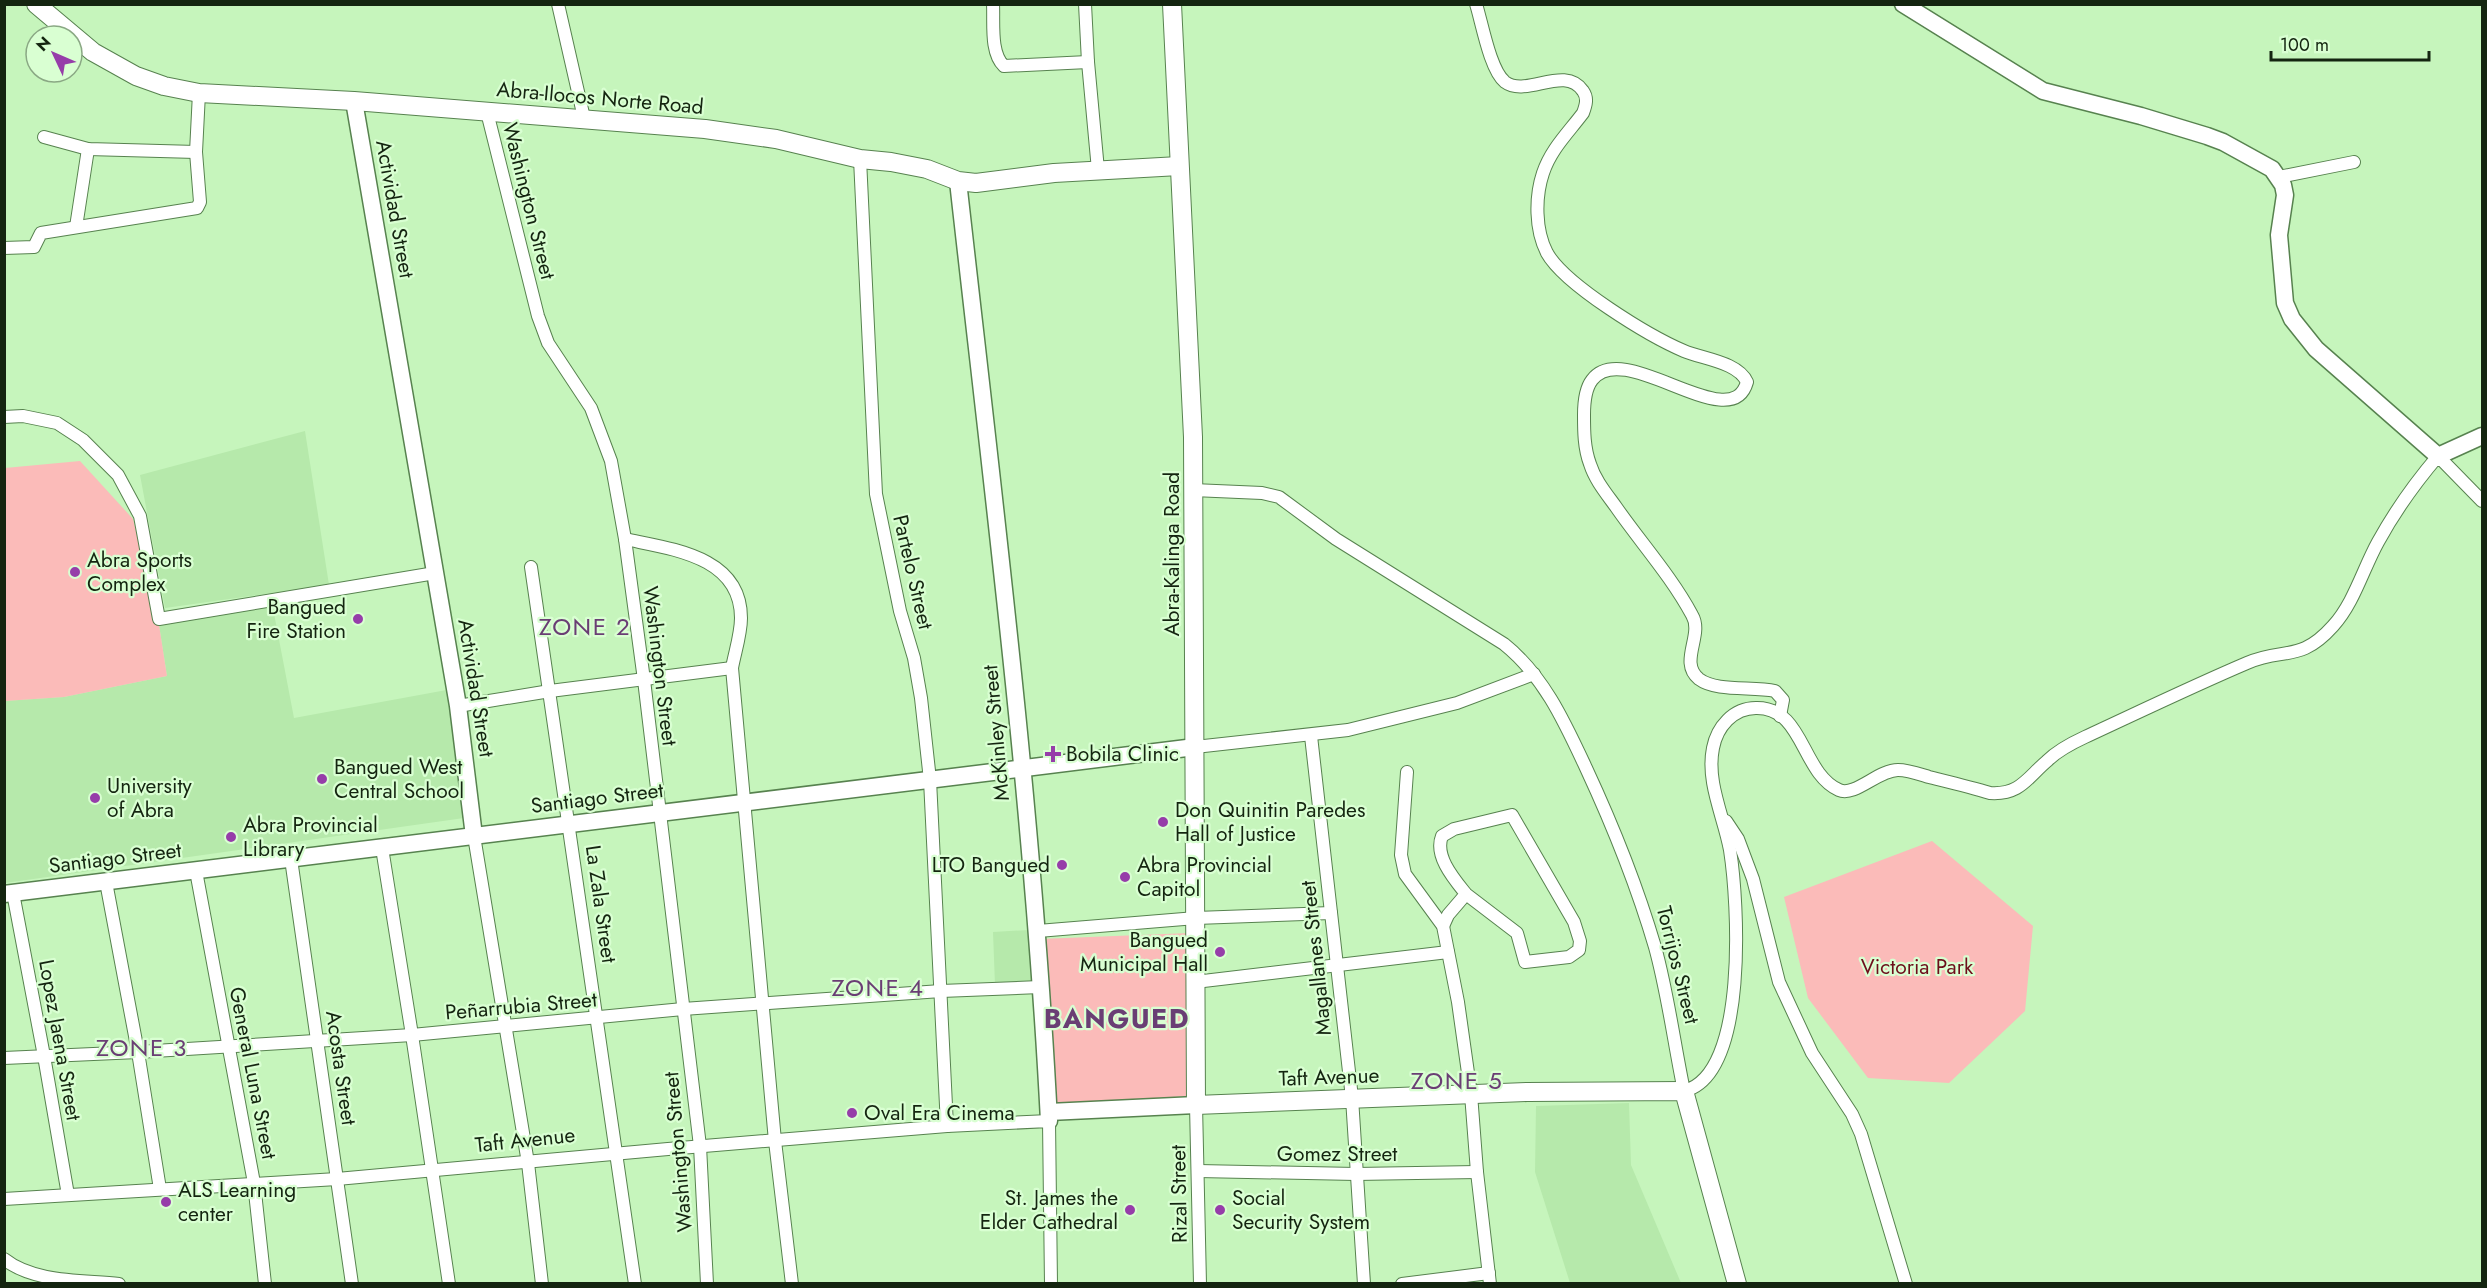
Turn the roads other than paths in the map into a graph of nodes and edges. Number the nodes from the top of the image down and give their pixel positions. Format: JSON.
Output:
{"nodes":[{"id":1,"x":36,"y":4,"type":"edge"},
{"id":2,"x":558,"y":4,"type":"edge"},
{"id":3,"x":993,"y":4,"type":"edge"},
{"id":4,"x":1085,"y":4,"type":"edge"},
{"id":5,"x":1172,"y":4,"type":"edge"},
{"id":6,"x":1476,"y":4,"type":"edge"},
{"id":7,"x":1902,"y":4,"type":"edge"},
{"id":8,"x":1088,"y":62,"type":"junction"},
{"id":9,"x":199,"y":93,"type":"junction"},
{"id":10,"x":354,"y":101,"type":"junction"},
{"id":11,"x":487,"y":112,"type":"junction"},
{"id":12,"x":584,"y":118,"type":"junction"},
{"id":13,"x":44,"y":137,"type":"dead end"},
{"id":14,"x":88,"y":149,"type":"junction"},
{"id":15,"x":196,"y":152,"type":"junction"},
{"id":16,"x":860,"y":159,"type":"junction"},
{"id":17,"x":2354,"y":162,"type":"dead end"},
{"id":18,"x":1179,"y":166,"type":"junction"},
{"id":19,"x":1098,"y":170,"type":"junction"},
{"id":20,"x":2278,"y":177,"type":"junction"},
{"id":21,"x":958,"y":181,"type":"junction"},
{"id":22,"x":76,"y":227,"type":"junction"},
{"id":23,"x":4,"y":248,"type":"edge"},
{"id":24,"x":4,"y":417,"type":"edge"},
{"id":25,"x":2482,"y":436,"type":"edge"},
{"id":26,"x":2438,"y":456,"type":"junction"},
{"id":27,"x":1194,"y":490,"type":"junction"},
{"id":28,"x":2482,"y":501,"type":"edge"},
{"id":29,"x":625,"y":539,"type":"junction"},
{"id":30,"x":531,"y":567,"type":"dead end"},
{"id":31,"x":435,"y":573,"type":"junction"},
{"id":32,"x":732,"y":668,"type":"junction"},
{"id":33,"x":1533,"y":674,"type":"junction"},
{"id":34,"x":644,"y":680,"type":"junction"},
{"id":35,"x":550,"y":691,"type":"junction"},
{"id":36,"x":458,"y":706,"type":"junction"},
{"id":37,"x":1780,"y":716,"type":"junction"},
{"id":38,"x":1311,"y":736,"type":"junction"},
{"id":39,"x":1195,"y":747,"type":"junction"},
{"id":40,"x":1021,"y":768,"type":"junction"},
{"id":41,"x":1407,"y":772,"type":"dead end"},
{"id":42,"x":930,"y":780,"type":"junction"},
{"id":43,"x":745,"y":803,"type":"junction"},
{"id":44,"x":658,"y":813,"type":"junction"},
{"id":45,"x":1722,"y":814,"type":"junction"},
{"id":46,"x":570,"y":824,"type":"junction"},
{"id":47,"x":474,"y":836,"type":"junction"},
{"id":48,"x":382,"y":848,"type":"junction"},
{"id":49,"x":291,"y":859,"type":"junction"},
{"id":50,"x":196,"y":871,"type":"junction"},
{"id":51,"x":106,"y":882,"type":"junction"},
{"id":52,"x":9,"y":894,"type":"edge"},
{"id":53,"x":1466,"y":894,"type":"junction"},
{"id":54,"x":1331,"y":913,"type":"junction"},
{"id":55,"x":1196,"y":918,"type":"junction"},
{"id":56,"x":1443,"y":926,"type":"junction"},
{"id":57,"x":1038,"y":931,"type":"junction"},
{"id":58,"x":1448,"y":952,"type":"junction"},
{"id":59,"x":1336,"y":966,"type":"junction"},
{"id":60,"x":1195,"y":982,"type":"junction"},
{"id":61,"x":1040,"y":987,"type":"junction"},
{"id":62,"x":941,"y":991,"type":"junction"},
{"id":63,"x":764,"y":1004,"type":"junction"},
{"id":64,"x":683,"y":1009,"type":"junction"},
{"id":65,"x":597,"y":1018,"type":"junction"},
{"id":66,"x":504,"y":1027,"type":"junction"},
{"id":67,"x":412,"y":1035,"type":"junction"},
{"id":68,"x":317,"y":1040,"type":"junction"},
{"id":69,"x":228,"y":1046,"type":"junction"},
{"id":70,"x":138,"y":1052,"type":"junction"},
{"id":71,"x":44,"y":1056,"type":"junction"},
{"id":72,"x":4,"y":1058,"type":"edge"},
{"id":73,"x":1684,"y":1091,"type":"junction"},
{"id":74,"x":1471,"y":1094,"type":"junction"},
{"id":75,"x":1352,"y":1098,"type":"junction"},
{"id":76,"x":1196,"y":1104,"type":"junction"},
{"id":77,"x":1049,"y":1116,"type":"junction"},
{"id":78,"x":947,"y":1126,"type":"junction"},
{"id":79,"x":775,"y":1141,"type":"junction"},
{"id":80,"x":700,"y":1146,"type":"junction"},
{"id":81,"x":616,"y":1153,"type":"junction"},
{"id":82,"x":528,"y":1163,"type":"junction"},
{"id":83,"x":431,"y":1171,"type":"junction"},
{"id":84,"x":1198,"y":1171,"type":"junction"},
{"id":85,"x":1477,"y":1172,"type":"junction"},
{"id":86,"x":1356,"y":1174,"type":"junction"},
{"id":87,"x":337,"y":1179,"type":"junction"},
{"id":88,"x":254,"y":1183,"type":"junction"},
{"id":89,"x":160,"y":1189,"type":"junction"},
{"id":90,"x":68,"y":1195,"type":"junction"},
{"id":91,"x":4,"y":1199,"type":"edge"},
{"id":92,"x":4,"y":1258,"type":"edge"},
{"id":93,"x":1490,"y":1278,"type":"edge"},
{"id":94,"x":1052,"y":1282,"type":"edge"},
{"id":95,"x":118,"y":1284,"type":"edge"},
{"id":96,"x":265,"y":1284,"type":"edge"},
{"id":97,"x":352,"y":1284,"type":"edge"},
{"id":98,"x":449,"y":1284,"type":"edge"},
{"id":99,"x":542,"y":1284,"type":"edge"},
{"id":100,"x":635,"y":1284,"type":"edge"},
{"id":101,"x":707,"y":1284,"type":"edge"},
{"id":102,"x":792,"y":1284,"type":"edge"},
{"id":103,"x":1200,"y":1284,"type":"edge"},
{"id":104,"x":1364,"y":1284,"type":"edge"},
{"id":105,"x":1402,"y":1284,"type":"edge"},
{"id":106,"x":1737,"y":1284,"type":"edge"},
{"id":107,"x":1906,"y":1284,"type":"edge"}],
"edges":[{"from":1,"to":9,"type":"main road","name":"Abra-Ilocos Norte Road"},
{"from":2,"to":12,"type":"street"},
{"from":3,"to":8,"type":"street"},
{"from":4,"to":8,"type":"street"},
{"from":5,"to":18,"type":"main road","name":"Abra-Kalinga Road"},
{"from":6,"to":37,"type":"street"},
{"from":7,"to":20,"type":"street"},
{"from":8,"to":19,"type":"street"},
{"from":9,"to":10,"type":"main road","name":"Abra-Ilocos Norte Road"},
{"from":9,"to":15,"type":"street"},
{"from":10,"to":11,"type":"main road","name":"Abra-Ilocos Norte Road"},
{"from":10,"to":31,"type":"street","name":"Actividad Street"},
{"from":11,"to":12,"type":"main road","name":"Abra-Ilocos Norte Road"},
{"from":11,"to":29,"type":"street","name":"Washington Street"},
{"from":12,"to":16,"type":"main road","name":"Abra-Ilocos Norte Road"},
{"from":13,"to":14,"type":"street"},
{"from":14,"to":15,"type":"street"},
{"from":14,"to":22,"type":"street"},
{"from":15,"to":22,"type":"street"},
{"from":16,"to":21,"type":"main road","name":"Abra-Ilocos Norte Road"},
{"from":16,"to":42,"type":"street","name":"Partelo Street"},
{"from":17,"to":20,"type":"street"},
{"from":18,"to":19,"type":"main road","name":"Abra-Ilocos Norte Road"},
{"from":18,"to":27,"type":"main road","name":"Abra-Kalinga Road"},
{"from":19,"to":21,"type":"main road","name":"Abra-Ilocos Norte Road"},
{"from":20,"to":26,"type":"street"},
{"from":21,"to":40,"type":"street","name":"McKinley Street"},
{"from":22,"to":23,"type":"street"},
{"from":24,"to":31,"type":"street"},
{"from":25,"to":26,"type":"street"},
{"from":26,"to":28,"type":"street"},
{"from":26,"to":37,"type":"street"},
{"from":27,"to":33,"type":"street","name":"Torrijos Street"},
{"from":27,"to":39,"type":"main road","name":"Abra-Kalinga Road"},
{"from":29,"to":32,"type":"street"},
{"from":29,"to":34,"type":"street","name":"Washington Street"},
{"from":30,"to":35,"type":"street","name":"La Zala Street"},
{"from":31,"to":36,"type":"street","name":"Actividad Street"},
{"from":32,"to":34,"type":"street"},
{"from":32,"to":43,"type":"street"},
{"from":33,"to":38,"type":"street"},
{"from":33,"to":73,"type":"street","name":"Torrijos Street"},
{"from":34,"to":35,"type":"street"},
{"from":34,"to":44,"type":"street","name":"Washington Street"},
{"from":35,"to":36,"type":"street"},
{"from":35,"to":46,"type":"street","name":"La Zala Street"},
{"from":36,"to":47,"type":"street","name":"Actividad Street"},
{"from":37,"to":45,"type":"street"},
{"from":38,"to":39,"type":"street"},
{"from":38,"to":54,"type":"street","name":"Magallanes Street"},
{"from":39,"to":40,"type":"street","name":"Santiago Street"},
{"from":39,"to":55,"type":"main road","name":"Abra-Kalinga Road"},
{"from":40,"to":42,"type":"street","name":"Santiago Street"},
{"from":40,"to":57,"type":"street","name":"McKinley Street"},
{"from":41,"to":56,"type":"street"},
{"from":42,"to":43,"type":"street","name":"Santiago Street"},
{"from":42,"to":62,"type":"street","name":"Partelo Street"},
{"from":43,"to":44,"type":"street","name":"Santiago Street"},
{"from":43,"to":63,"type":"street"},
{"from":44,"to":46,"type":"street","name":"Santiago Street"},
{"from":44,"to":64,"type":"street","name":"Washington Street"},
{"from":45,"to":73,"type":"street"},
{"from":45,"to":107,"type":"street"},
{"from":46,"to":47,"type":"street","name":"Santiago Street"},
{"from":46,"to":65,"type":"street","name":"La Zala Street"},
{"from":47,"to":48,"type":"street","name":"Santiago Street"},
{"from":47,"to":66,"type":"street","name":"Actividad Street"},
{"from":48,"to":49,"type":"street","name":"Santiago Street"},
{"from":48,"to":67,"type":"street"},
{"from":49,"to":50,"type":"street","name":"Santiago Street"},
{"from":49,"to":68,"type":"street","name":"Acosta Street"},
{"from":50,"to":51,"type":"street","name":"Santiago Street"},
{"from":50,"to":69,"type":"street","name":"General Luna Street"},
{"from":51,"to":52,"type":"street","name":"Santiago Street"},
{"from":51,"to":70,"type":"street"},
{"from":52,"to":71,"type":"street","name":"Lopez Jaena Street"},
{"from":53,"to":53,"type":"street"},
{"from":53,"to":56,"type":"street"},
{"from":54,"to":55,"type":"street"},
{"from":54,"to":59,"type":"street","name":"Magallanes Street"},
{"from":55,"to":57,"type":"street"},
{"from":55,"to":60,"type":"main road","name":"Abra-Kalinga Road"},
{"from":56,"to":58,"type":"street"},
{"from":57,"to":61,"type":"street","name":"McKinley Street"},
{"from":58,"to":59,"type":"street"},
{"from":58,"to":74,"type":"street"},
{"from":59,"to":60,"type":"street"},
{"from":59,"to":75,"type":"street","name":"Magallanes Street"},
{"from":60,"to":76,"type":"main road","name":"Abra-Kalinga Road"},
{"from":61,"to":62,"type":"street","name":"Peñarrubia Street"},
{"from":61,"to":77,"type":"street","name":"McKinley Street"},
{"from":62,"to":63,"type":"street","name":"Peñarrubia Street"},
{"from":62,"to":78,"type":"street","name":"Partelo Street"},
{"from":63,"to":64,"type":"street","name":"Peñarrubia Street"},
{"from":63,"to":79,"type":"street"},
{"from":64,"to":65,"type":"street","name":"Peñarrubia Street"},
{"from":64,"to":80,"type":"street","name":"Washington Street"},
{"from":65,"to":66,"type":"street","name":"Peñarrubia Street"},
{"from":65,"to":81,"type":"street","name":"La Zala Street"},
{"from":66,"to":67,"type":"street","name":"Peñarrubia Street"},
{"from":66,"to":82,"type":"street","name":"Actividad Street"},
{"from":67,"to":68,"type":"street","name":"Peñarrubia Street"},
{"from":67,"to":83,"type":"street"},
{"from":68,"to":69,"type":"street","name":"Peñarrubia Street"},
{"from":68,"to":87,"type":"street","name":"Acosta Street"},
{"from":69,"to":70,"type":"street","name":"Peñarrubia Street"},
{"from":69,"to":88,"type":"street","name":"General Luna Street"},
{"from":70,"to":71,"type":"street","name":"Peñarrubia Street"},
{"from":70,"to":89,"type":"street"},
{"from":71,"to":72,"type":"street","name":"Peñarrubia Street"},
{"from":71,"to":90,"type":"street","name":"Lopez Jaena Street"},
{"from":73,"to":74,"type":"main road","name":"Taft Avenue"},
{"from":73,"to":106,"type":"main road","name":"Torrijos Street"},
{"from":74,"to":75,"type":"main road","name":"Taft Avenue"},
{"from":74,"to":85,"type":"street"},
{"from":75,"to":76,"type":"main road","name":"Taft Avenue"},
{"from":75,"to":86,"type":"street","name":"Magallanes Street"},
{"from":76,"to":77,"type":"street","name":"Taft Avenue"},
{"from":76,"to":84,"type":"street","name":"Rizal Street"},
{"from":77,"to":78,"type":"street","name":"Taft Avenue"},
{"from":77,"to":94,"type":"street","name":"McKinley Street"},
{"from":78,"to":79,"type":"street","name":"Taft Avenue"},
{"from":79,"to":80,"type":"street","name":"Taft Avenue"},
{"from":79,"to":102,"type":"street"},
{"from":80,"to":81,"type":"street","name":"Taft Avenue"},
{"from":80,"to":101,"type":"street","name":"Washington Street"},
{"from":81,"to":82,"type":"street","name":"Taft Avenue"},
{"from":81,"to":100,"type":"street","name":"La Zala Street"},
{"from":82,"to":83,"type":"street","name":"Taft Avenue"},
{"from":82,"to":99,"type":"street","name":"Actividad Street"},
{"from":83,"to":87,"type":"street","name":"Taft Avenue"},
{"from":83,"to":98,"type":"street"},
{"from":84,"to":86,"type":"street","name":"Gomez Street"},
{"from":84,"to":103,"type":"street","name":"Rizal Street"},
{"from":85,"to":86,"type":"street","name":"Gomez Street"},
{"from":85,"to":93,"type":"street"},
{"from":86,"to":104,"type":"street","name":"Magallanes Street"},
{"from":87,"to":88,"type":"street","name":"Taft Avenue"},
{"from":87,"to":97,"type":"street","name":"Acosta Street"},
{"from":88,"to":89,"type":"street","name":"Taft Avenue"},
{"from":88,"to":96,"type":"street","name":"General Luna Street"},
{"from":89,"to":90,"type":"street","name":"Taft Avenue"},
{"from":90,"to":91,"type":"street","name":"Taft Avenue"},
{"from":92,"to":95,"type":"street"},
{"from":93,"to":105,"type":"street"}]}
